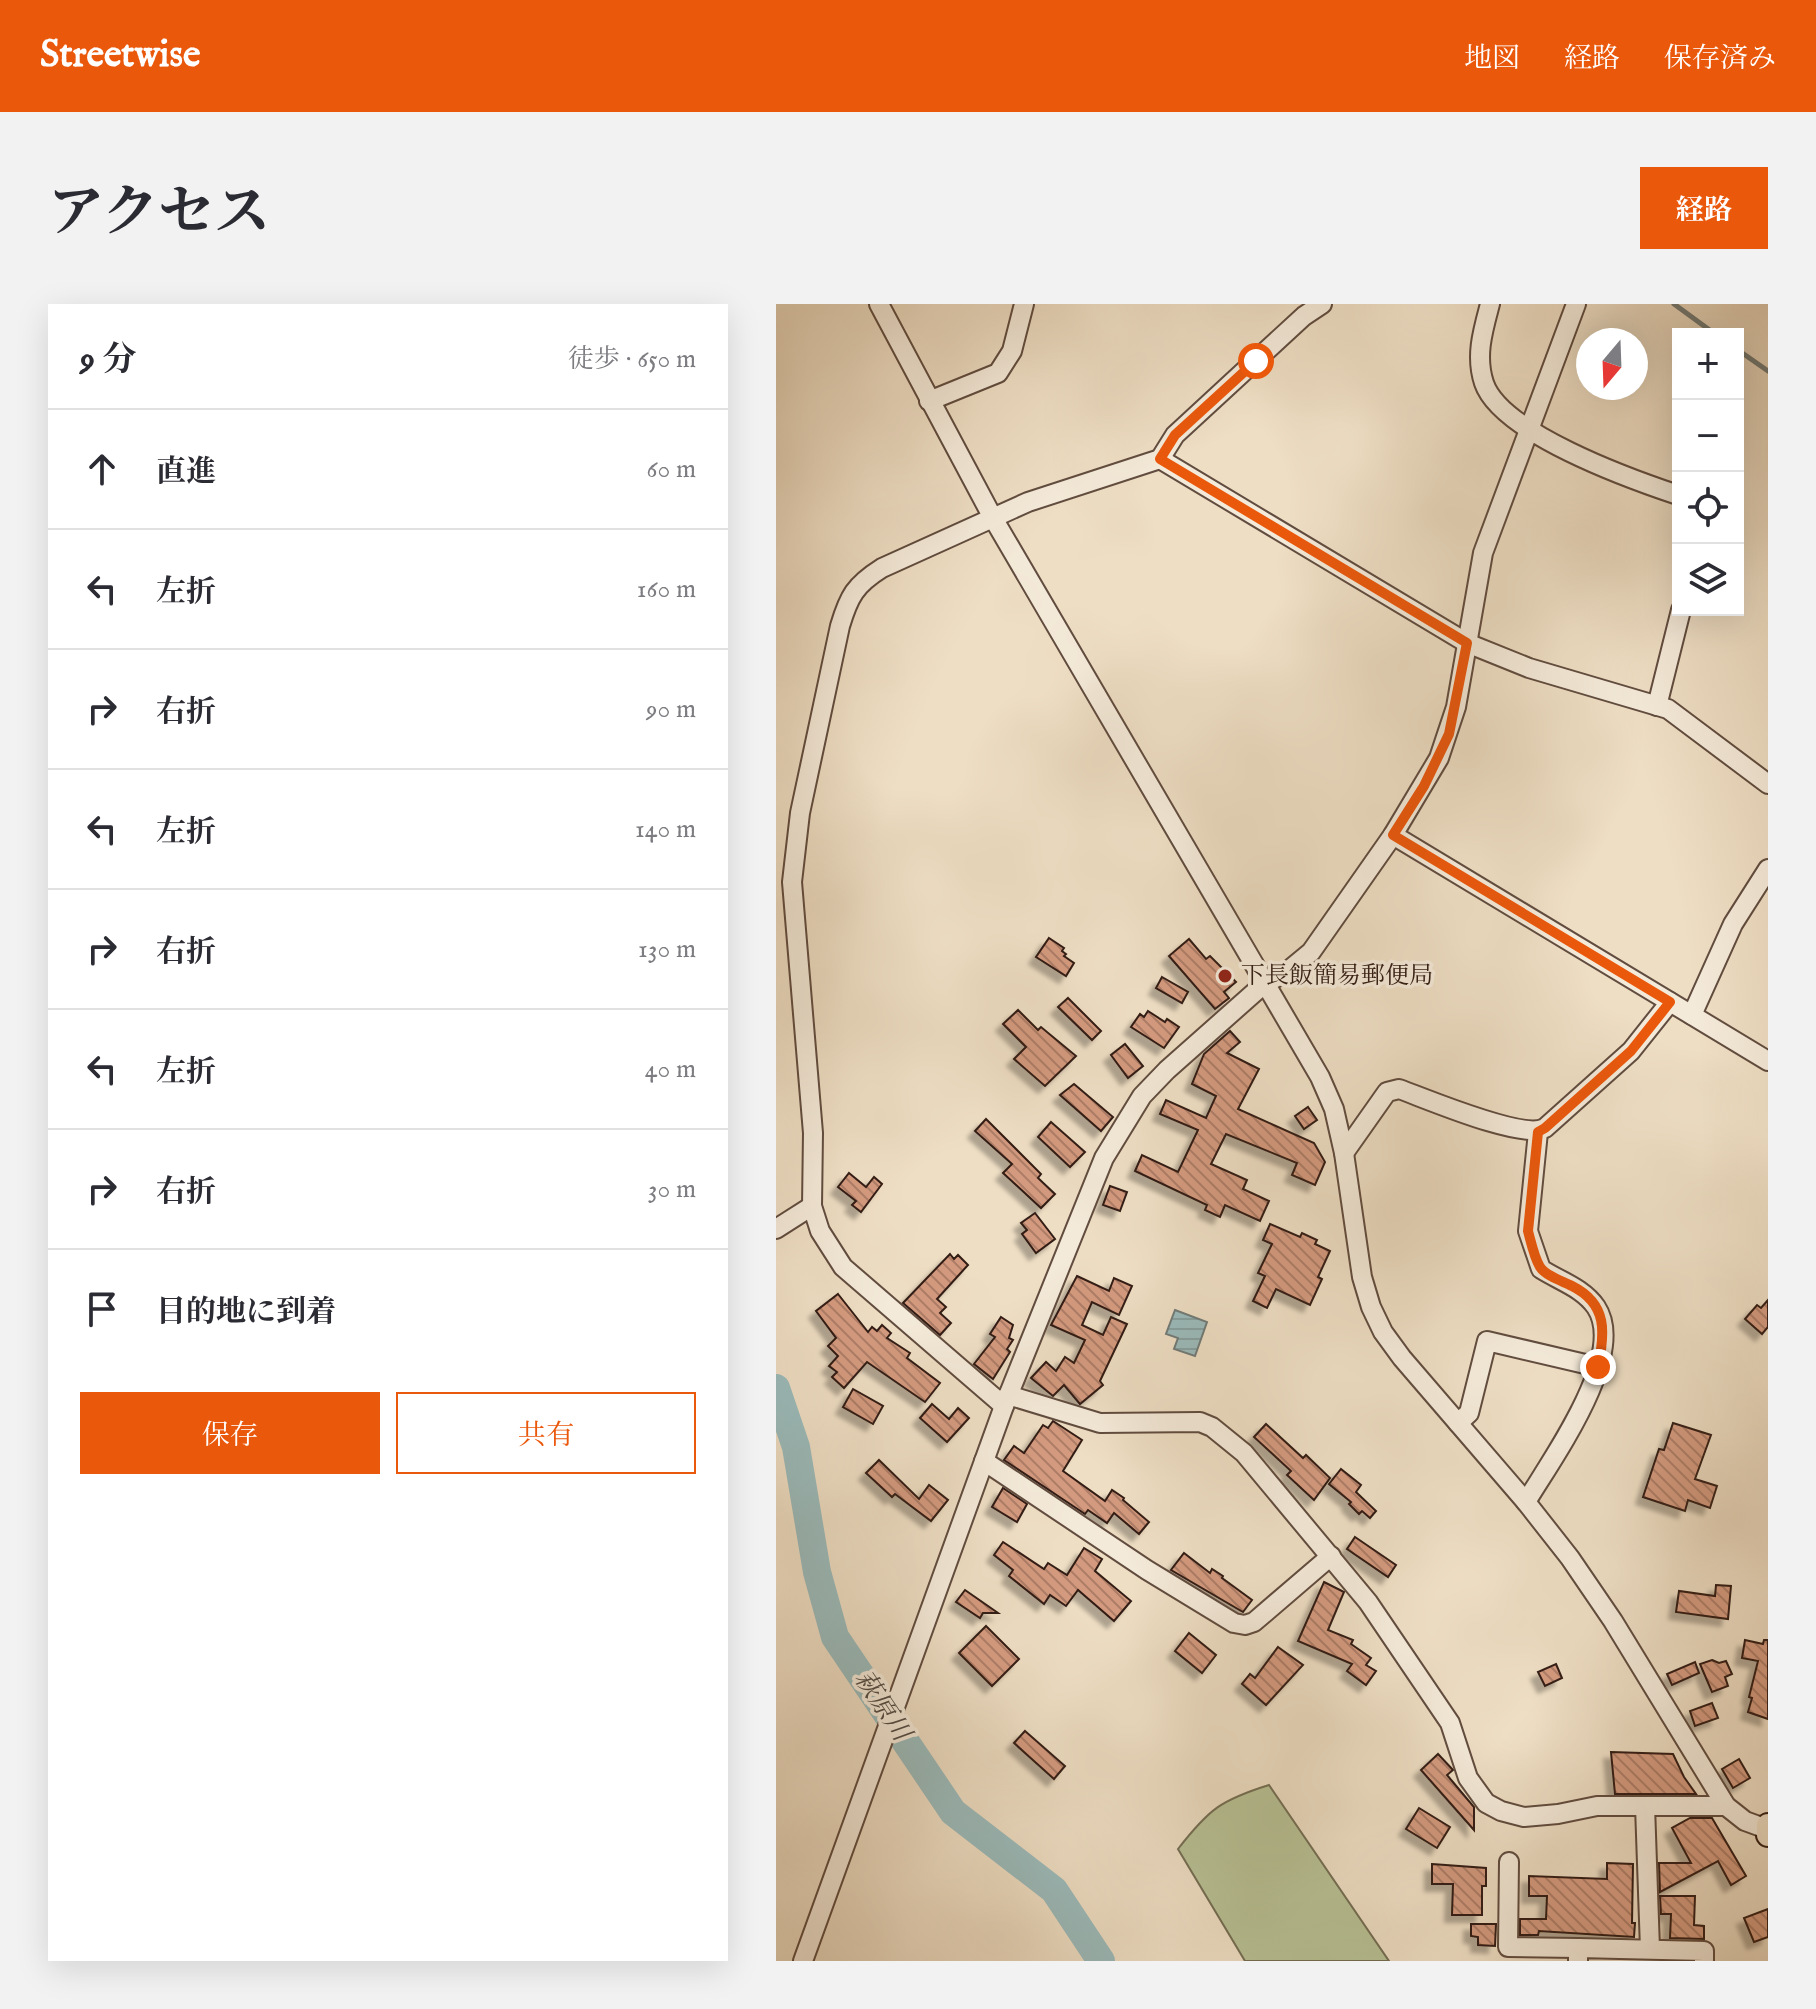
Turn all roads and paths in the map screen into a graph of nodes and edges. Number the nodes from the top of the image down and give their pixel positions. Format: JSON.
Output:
{"nodes":[{"id":1,"x":879,"y":304,"type":"edge"},
{"id":2,"x":1024,"y":304,"type":"edge"},
{"id":3,"x":1322,"y":304,"type":"edge"},
{"id":4,"x":1490,"y":304,"type":"edge"},
{"id":5,"x":1576,"y":304,"type":"edge"},
{"id":6,"x":929,"y":401,"type":"junction"},
{"id":7,"x":1529,"y":430,"type":"junction"},
{"id":8,"x":1160,"y":459,"type":"junction"},
{"id":9,"x":1672,"y":493,"type":"edge"},
{"id":10,"x":993,"y":518,"type":"junction"},
{"id":11,"x":1680,"y":616,"type":"edge"},
{"id":12,"x":1467,"y":643,"type":"junction"},
{"id":13,"x":1657,"y":706,"type":"junction"},
{"id":14,"x":1768,"y":784,"type":"edge"},
{"id":15,"x":1393,"y":835,"type":"junction"},
{"id":16,"x":1768,"y":869,"type":"edge"},
{"id":17,"x":1264,"y":984,"type":"junction"},
{"id":18,"x":1670,"y":1002,"type":"junction"},
{"id":19,"x":1692,"y":1015,"type":"junction"},
{"id":20,"x":1768,"y":1061,"type":"edge"},
{"id":21,"x":1538,"y":1132,"type":"junction"},
{"id":22,"x":1344,"y":1153,"type":"junction"},
{"id":23,"x":806,"y":1211,"type":"junction"},
{"id":24,"x":776,"y":1229,"type":"edge"},
{"id":25,"x":1598,"y":1367,"type":"junction"},
{"id":26,"x":1006,"y":1401,"type":"junction"},
{"id":27,"x":1458,"y":1423,"type":"junction"},
{"id":28,"x":984,"y":1461,"type":"junction"},
{"id":29,"x":1526,"y":1502,"type":"junction"},
{"id":30,"x":1331,"y":1556,"type":"junction"},
{"id":31,"x":1645,"y":1806,"type":"junction"},
{"id":32,"x":1726,"y":1806,"type":"junction"},
{"id":33,"x":1768,"y":1830,"type":"edge"},
{"id":34,"x":1509,"y":1862,"type":"dead end"},
{"id":35,"x":1650,"y":1949,"type":"junction"},
{"id":36,"x":1578,"y":1954,"type":"edge"},
{"id":37,"x":803,"y":1961,"type":"edge"},
{"id":38,"x":1704,"y":1961,"type":"edge"}],
"edges":[{"from":1,"to":6,"type":"street"},
{"from":2,"to":6,"type":"street"},
{"from":3,"to":8,"type":"street"},
{"from":4,"to":7,"type":"street"},
{"from":5,"to":7,"type":"street"},
{"from":6,"to":10,"type":"street"},
{"from":7,"to":9,"type":"street"},
{"from":7,"to":12,"type":"street"},
{"from":8,"to":10,"type":"street"},
{"from":8,"to":12,"type":"street"},
{"from":10,"to":17,"type":"street"},
{"from":10,"to":23,"type":"street"},
{"from":11,"to":13,"type":"street"},
{"from":12,"to":13,"type":"street"},
{"from":12,"to":15,"type":"street"},
{"from":13,"to":14,"type":"street"},
{"from":15,"to":17,"type":"street"},
{"from":15,"to":18,"type":"street"},
{"from":16,"to":19,"type":"street"},
{"from":17,"to":22,"type":"street"},
{"from":17,"to":26,"type":"street"},
{"from":18,"to":19,"type":"street"},
{"from":18,"to":21,"type":"street"},
{"from":19,"to":20,"type":"street"},
{"from":21,"to":22,"type":"street"},
{"from":21,"to":25,"type":"street"},
{"from":22,"to":27,"type":"street"},
{"from":23,"to":24,"type":"street"},
{"from":23,"to":26,"type":"street"},
{"from":25,"to":27,"type":"street"},
{"from":25,"to":29,"type":"street"},
{"from":26,"to":28,"type":"street"},
{"from":26,"to":30,"type":"street"},
{"from":27,"to":29,"type":"street"},
{"from":28,"to":30,"type":"street"},
{"from":28,"to":37,"type":"street"},
{"from":29,"to":32,"type":"street"},
{"from":30,"to":31,"type":"street"},
{"from":31,"to":32,"type":"street"},
{"from":31,"to":35,"type":"street"},
{"from":32,"to":33,"type":"street"},
{"from":34,"to":36,"type":"street"},
{"from":35,"to":36,"type":"street"},
{"from":35,"to":38,"type":"street"}]}
